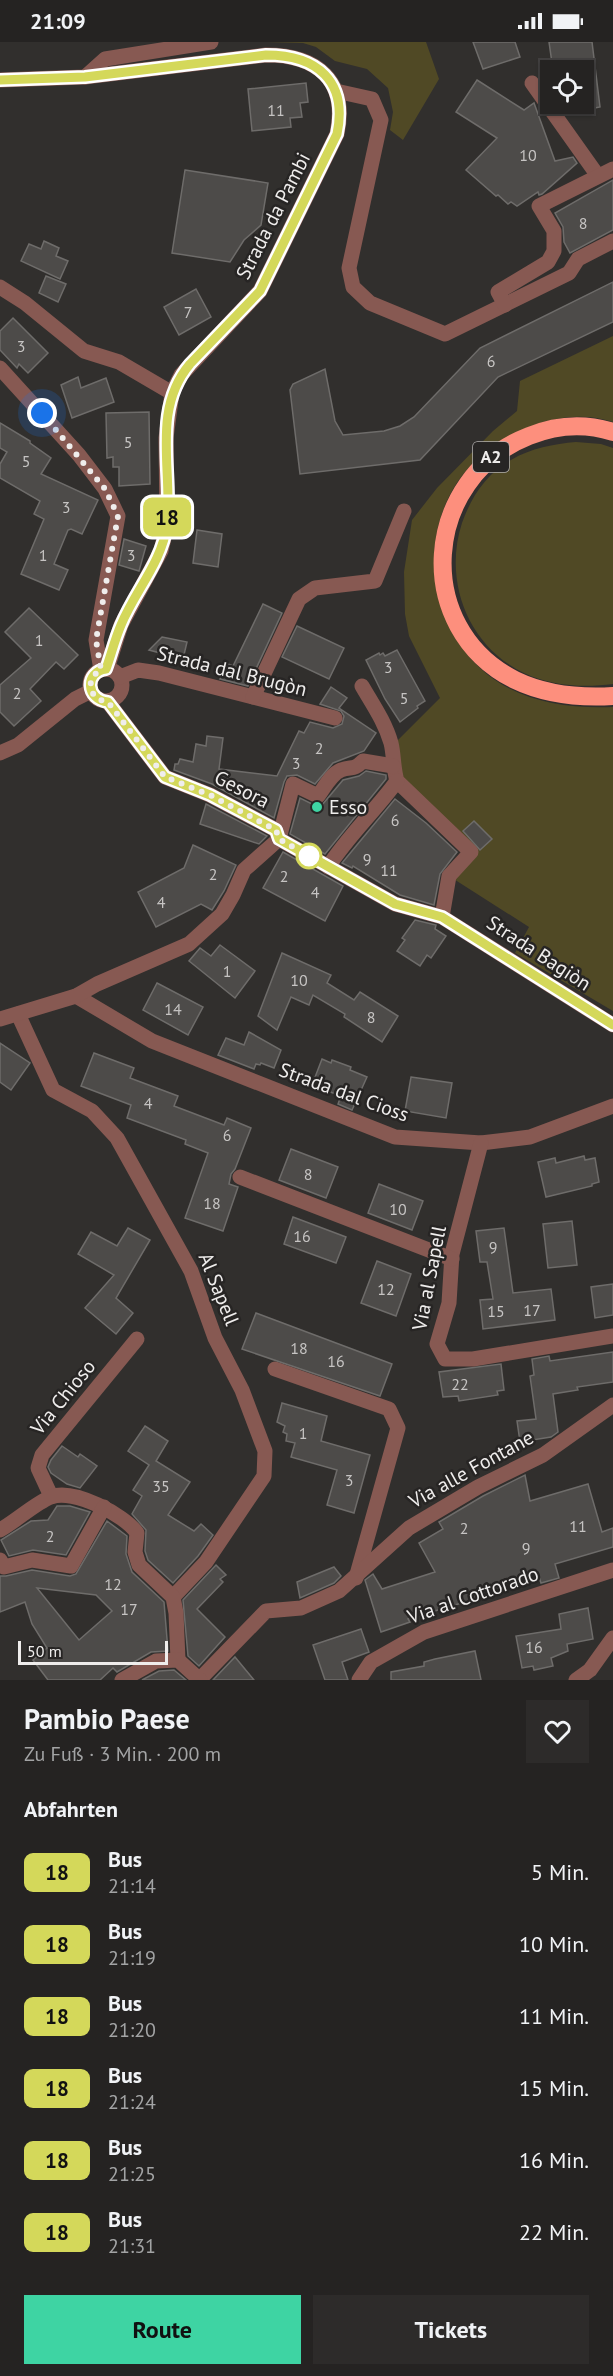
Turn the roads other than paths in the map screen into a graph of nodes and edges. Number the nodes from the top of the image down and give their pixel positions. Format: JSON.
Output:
{"nodes":[{"id":1,"x":212,"y":42,"type":"edge"},
{"id":2,"x":85,"y":77,"type":"junction"},
{"id":3,"x":0,"y":80,"type":"edge"},
{"id":4,"x":532,"y":83,"type":"dead end"},
{"id":5,"x":336,"y":91,"type":"junction"},
{"id":6,"x":613,"y":169,"type":"edge"},
{"id":7,"x":598,"y":176,"type":"junction"},
{"id":8,"x":613,"y":241,"type":"edge"},
{"id":9,"x":0,"y":287,"type":"edge"},
{"id":10,"x":505,"y":305,"type":"junction"},
{"id":11,"x":0,"y":368,"type":"edge"},
{"id":12,"x":172,"y":393,"type":"junction"},
{"id":13,"x":613,"y":432,"type":"edge"},
{"id":14,"x":404,"y":512,"type":"dead end"},
{"id":15,"x":104,"y":669,"type":"junction"},
{"id":16,"x":120,"y":677,"type":"junction"},
{"id":17,"x":362,"y":686,"type":"dead end"},
{"id":18,"x":91,"y":691,"type":"junction"},
{"id":19,"x":613,"y":696,"type":"edge"},
{"id":20,"x":253,"y":697,"type":"junction"},
{"id":21,"x":108,"y":702,"type":"junction"},
{"id":22,"x":335,"y":718,"type":"dead end"},
{"id":23,"x":0,"y":753,"type":"edge"},
{"id":24,"x":395,"y":774,"type":"junction"},
{"id":25,"x":279,"y":839,"type":"junction"},
{"id":26,"x":328,"y":867,"type":"junction"},
{"id":27,"x":442,"y":917,"type":"junction"},
{"id":28,"x":76,"y":996,"type":"junction"},
{"id":29,"x":18,"y":1014,"type":"junction"},
{"id":30,"x":0,"y":1019,"type":"edge"},
{"id":31,"x":613,"y":1025,"type":"edge"},
{"id":32,"x":613,"y":1106,"type":"edge"},
{"id":33,"x":481,"y":1143,"type":"junction"},
{"id":34,"x":240,"y":1177,"type":"dead end"},
{"id":35,"x":452,"y":1260,"type":"junction"},
{"id":36,"x":613,"y":1336,"type":"edge"},
{"id":37,"x":137,"y":1339,"type":"dead end"},
{"id":38,"x":275,"y":1370,"type":"dead end"},
{"id":39,"x":613,"y":1405,"type":"edge"},
{"id":40,"x":51,"y":1496,"type":"junction"},
{"id":41,"x":104,"y":1507,"type":"junction"},
{"id":42,"x":0,"y":1530,"type":"edge"},
{"id":43,"x":0,"y":1560,"type":"edge"},
{"id":44,"x":613,"y":1570,"type":"edge"},
{"id":45,"x":356,"y":1578,"type":"junction"},
{"id":46,"x":173,"y":1597,"type":"junction"},
{"id":47,"x":613,"y":1638,"type":"edge"},
{"id":48,"x":178,"y":1660,"type":"junction"},
{"id":49,"x":122,"y":1680,"type":"edge"},
{"id":50,"x":200,"y":1680,"type":"edge"},
{"id":51,"x":359,"y":1680,"type":"edge"},
{"id":52,"x":576,"y":1680,"type":"edge"}],
"edges":[{"from":1,"to":2,"type":"street"},
{"from":2,"to":3,"type":"street"},
{"from":2,"to":5,"type":"street"},
{"from":4,"to":7,"type":"street"},
{"from":5,"to":10,"type":"street"},
{"from":5,"to":12,"type":"street","name":"Strada da Pambi"},
{"from":6,"to":7,"type":"street"},
{"from":7,"to":10,"type":"street"},
{"from":8,"to":10,"type":"street"},
{"from":9,"to":12,"type":"street"},
{"from":11,"to":15,"type":"street"},
{"from":12,"to":15,"type":"street","name":"Strada da Pambi"},
{"from":13,"to":19,"type":"highway","number":"A2"},
{"from":14,"to":20,"type":"street"},
{"from":15,"to":16,"type":"street"},
{"from":15,"to":18,"type":"street"},
{"from":16,"to":20,"type":"street","name":"Strada dal Brugòn"},
{"from":16,"to":21,"type":"street"},
{"from":17,"to":24,"type":"street"},
{"from":18,"to":21,"type":"street"},
{"from":18,"to":23,"type":"street"},
{"from":20,"to":22,"type":"street","name":"Strada dal Brugòn"},
{"from":21,"to":25,"type":"street","name":"Gesora"},
{"from":24,"to":25,"type":"street"},
{"from":24,"to":26,"type":"street"},
{"from":24,"to":27,"type":"street"},
{"from":25,"to":26,"type":"street","name":"Gesora"},
{"from":25,"to":28,"type":"street"},
{"from":26,"to":27,"type":"street","name":"Gesora"},
{"from":27,"to":31,"type":"street","name":"Strada Bagiòn"},
{"from":28,"to":29,"type":"street"},
{"from":28,"to":33,"type":"street","name":"Strada dal Cioss"},
{"from":29,"to":30,"type":"street"},
{"from":29,"to":46,"type":"street","name":"Al Sapell"},
{"from":32,"to":33,"type":"street","name":"Strada dal Cioss"},
{"from":33,"to":35,"type":"street","name":"Via al Sapell"},
{"from":34,"to":35,"type":"street"},
{"from":35,"to":36,"type":"street","name":"Via al Sapell"},
{"from":37,"to":40,"type":"street","name":"Via Chioso"},
{"from":38,"to":45,"type":"street","name":"Via alle Fontane"},
{"from":39,"to":45,"type":"street","name":"Via alle Fontane"},
{"from":40,"to":41,"type":"street"},
{"from":40,"to":42,"type":"street"},
{"from":41,"to":43,"type":"street"},
{"from":41,"to":46,"type":"street"},
{"from":44,"to":51,"type":"street","name":"Via al Cottorado"},
{"from":45,"to":50,"type":"street","name":"Via alle Fontane"},
{"from":46,"to":48,"type":"street"},
{"from":47,"to":52,"type":"street"},
{"from":48,"to":49,"type":"street"},
{"from":48,"to":50,"type":"street"}]}
